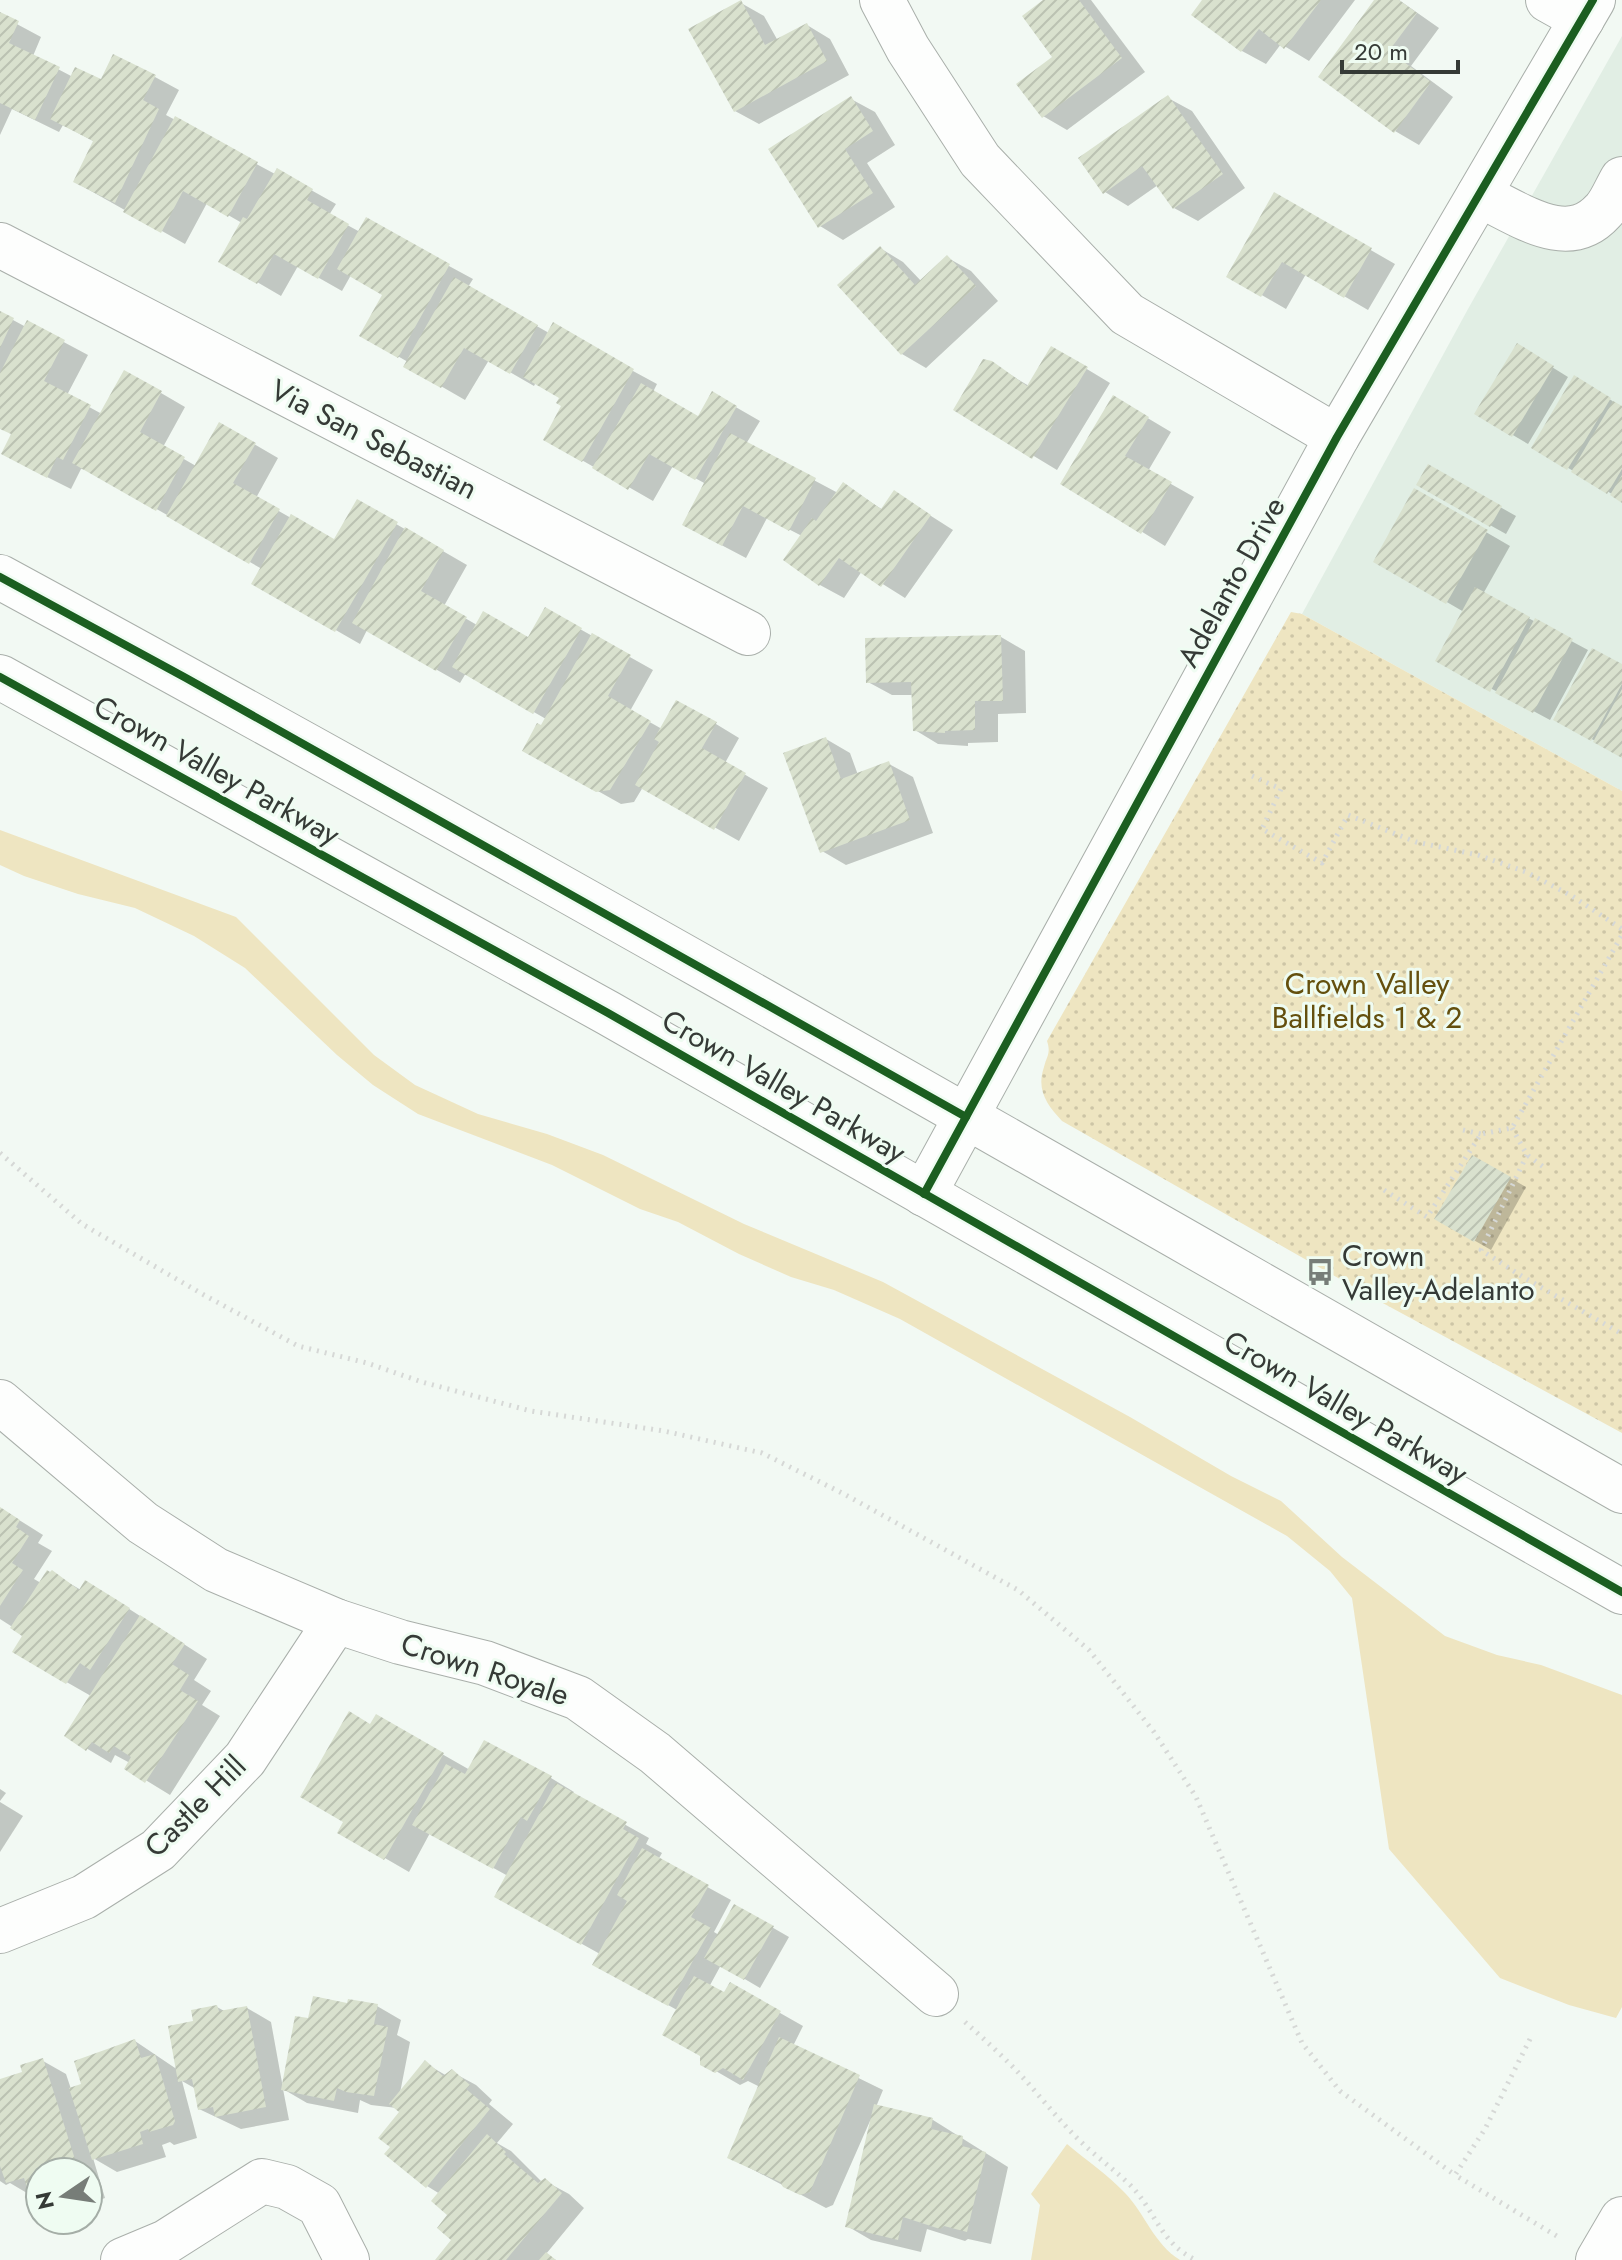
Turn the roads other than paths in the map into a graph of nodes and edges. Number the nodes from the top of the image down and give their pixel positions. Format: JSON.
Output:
{"nodes":[{"id":1,"x":882,"y":0,"type":"edge"},
{"id":2,"x":1574,"y":6,"type":"edge"},
{"id":3,"x":1622,"y":179,"type":"edge"},
{"id":4,"x":1479,"y":195,"type":"junction"},
{"id":5,"x":0,"y":245,"type":"edge"},
{"id":6,"x":1337,"y":437,"type":"junction"},
{"id":7,"x":0,"y":577,"type":"edge"},
{"id":8,"x":748,"y":633,"type":"dead end"},
{"id":9,"x":0,"y":677,"type":"edge"},
{"id":10,"x":966,"y":1117,"type":"junction"},
{"id":11,"x":924,"y":1194,"type":"junction"},
{"id":12,"x":0,"y":1402,"type":"edge"},
{"id":13,"x":1622,"y":1491,"type":"edge"},
{"id":14,"x":1622,"y":1592,"type":"edge"},
{"id":15,"x":336,"y":1621,"type":"junction"},
{"id":16,"x":0,"y":1931,"type":"edge"},
{"id":17,"x":936,"y":1994,"type":"road end"},
{"id":18,"x":1622,"y":2219,"type":"edge"},
{"id":19,"x":123,"y":2260,"type":"edge"},
{"id":20,"x":347,"y":2260,"type":"edge"},
{"id":21,"x":1598,"y":2260,"type":"edge"}],
"edges":[{"from":1,"to":6,"type":"street"},
{"from":2,"to":4,"type":"street","name":"Adelanto Drive"},
{"from":3,"to":4,"type":"street"},
{"from":4,"to":6,"type":"street","name":"Adelanto Drive"},
{"from":5,"to":8,"type":"street","name":"Via San Sebastian"},
{"from":6,"to":10,"type":"street","name":"Adelanto Drive"},
{"from":7,"to":10,"type":"street","name":"Crown Valley Parkway"},
{"from":9,"to":11,"type":"street","name":"Crown Valley Parkway"},
{"from":10,"to":11,"type":"street","name":"Adelanto Drive"},
{"from":10,"to":13,"type":"street","name":"Crown Valley Parkway"},
{"from":11,"to":14,"type":"street","name":"Crown Valley Parkway"},
{"from":12,"to":15,"type":"street","name":"Crown Royale"},
{"from":15,"to":16,"type":"street","name":"Castle Hill"},
{"from":15,"to":17,"type":"street","name":"Crown Royale"},
{"from":18,"to":21,"type":"street"},
{"from":19,"to":20,"type":"street"}]}
